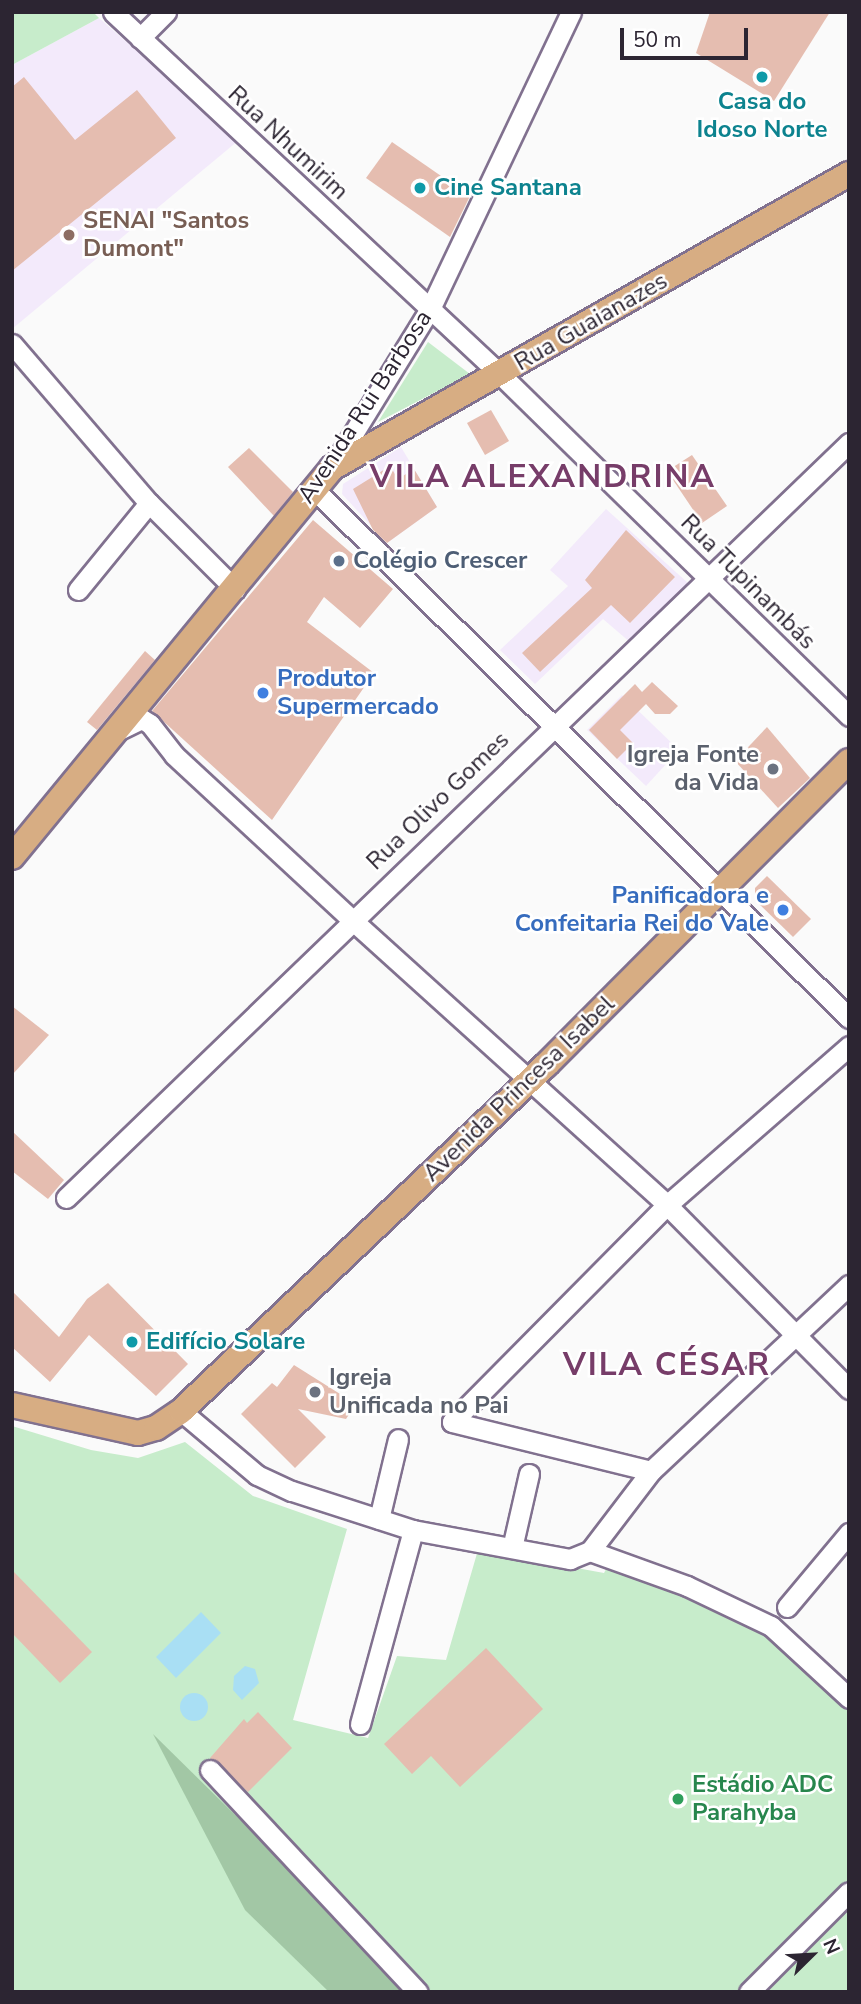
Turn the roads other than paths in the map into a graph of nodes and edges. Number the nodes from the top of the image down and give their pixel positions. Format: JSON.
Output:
{"nodes":[{"id":1,"x":113,"y":12,"type":"edge"},
{"id":2,"x":166,"y":12,"type":"edge"},
{"id":3,"x":571,"y":12,"type":"edge"},
{"id":4,"x":140,"y":38,"type":"junction"},
{"id":5,"x":849,"y":174,"type":"edge"},
{"id":6,"x":430,"y":309,"type":"junction"},
{"id":7,"x":12,"y":344,"type":"edge"},
{"id":8,"x":500,"y":374,"type":"junction"},
{"id":9,"x":849,"y":443,"type":"edge"},
{"id":10,"x":332,"y":468,"type":"junction"},
{"id":11,"x":315,"y":490,"type":"junction"},
{"id":12,"x":149,"y":503,"type":"junction"},
{"id":13,"x":708,"y":577,"type":"junction"},
{"id":14,"x":234,"y":589,"type":"junction"},
{"id":15,"x":78,"y":590,"type":"dead end"},
{"id":16,"x":849,"y":716,"type":"edge"},
{"id":17,"x":551,"y":726,"type":"junction"},
{"id":18,"x":117,"y":731,"type":"junction"},
{"id":19,"x":849,"y":761,"type":"edge"},
{"id":20,"x":12,"y":857,"type":"edge"},
{"id":21,"x":721,"y":891,"type":"junction"},
{"id":22,"x":351,"y":919,"type":"junction"},
{"id":23,"x":849,"y":1018,"type":"edge"},
{"id":24,"x":849,"y":1046,"type":"edge"},
{"id":25,"x":530,"y":1079,"type":"junction"},
{"id":26,"x":65,"y":1198,"type":"dead end"},
{"id":27,"x":667,"y":1205,"type":"junction"},
{"id":28,"x":849,"y":1285,"type":"edge"},
{"id":29,"x":797,"y":1332,"type":"junction"},
{"id":30,"x":849,"y":1388,"type":"edge"},
{"id":31,"x":12,"y":1405,"type":"edge"},
{"id":32,"x":181,"y":1410,"type":"junction"},
{"id":33,"x":398,"y":1439,"type":"dead end"},
{"id":34,"x":651,"y":1471,"type":"junction"},
{"id":35,"x":529,"y":1474,"type":"dead end"},
{"id":36,"x":379,"y":1519,"type":"junction"},
{"id":37,"x":413,"y":1530,"type":"junction"},
{"id":38,"x":849,"y":1533,"type":"edge"},
{"id":39,"x":512,"y":1548,"type":"junction"},
{"id":40,"x":590,"y":1551,"type":"junction"},
{"id":41,"x":787,"y":1607,"type":"dead end"},
{"id":42,"x":849,"y":1698,"type":"edge"},
{"id":43,"x":360,"y":1724,"type":"dead end"},
{"id":44,"x":209,"y":1770,"type":"dead end"},
{"id":45,"x":849,"y":1892,"type":"edge"},
{"id":46,"x":418,"y":1992,"type":"edge"},
{"id":47,"x":749,"y":1992,"type":"edge"}],
"edges":[{"from":1,"to":4,"type":"street","name":"Rua Nhumirim"},
{"from":2,"to":4,"type":"street"},
{"from":3,"to":6,"type":"street","name":"Avenida Rui Barbosa"},
{"from":4,"to":6,"type":"street","name":"Rua Nhumirim"},
{"from":5,"to":8,"type":"main road","name":"Rua Guaianazes"},
{"from":6,"to":8,"type":"street","name":"Rua Tupinambás"},
{"from":6,"to":10,"type":"street","name":"Avenida Rui Barbosa"},
{"from":7,"to":12,"type":"street"},
{"from":8,"to":10,"type":"main road","name":"Rua Guaianazes"},
{"from":8,"to":13,"type":"street","name":"Rua Tupinambás"},
{"from":9,"to":13,"type":"street","name":"Rua Olivo Gomes"},
{"from":10,"to":11,"type":"main road","name":"Avenida Rui Barbosa"},
{"from":11,"to":14,"type":"main road","name":"Avenida Rui Barbosa"},
{"from":11,"to":17,"type":"street"},
{"from":12,"to":14,"type":"street"},
{"from":12,"to":15,"type":"street"},
{"from":13,"to":16,"type":"street","name":"Rua Tupinambás"},
{"from":13,"to":17,"type":"street","name":"Rua Olivo Gomes"},
{"from":14,"to":18,"type":"main road","name":"Avenida Rui Barbosa"},
{"from":17,"to":21,"type":"street"},
{"from":17,"to":22,"type":"street","name":"Rua Olivo Gomes"},
{"from":18,"to":20,"type":"main road","name":"Avenida Rui Barbosa"},
{"from":18,"to":22,"type":"street"},
{"from":19,"to":21,"type":"main road","name":"Avenida Princesa Isabel"},
{"from":21,"to":23,"type":"street"},
{"from":21,"to":25,"type":"main road","name":"Avenida Princesa Isabel"},
{"from":22,"to":25,"type":"street"},
{"from":22,"to":26,"type":"street","name":"Rua Olivo Gomes"},
{"from":24,"to":27,"type":"street"},
{"from":25,"to":27,"type":"street"},
{"from":25,"to":32,"type":"main road","name":"Avenida Princesa Isabel"},
{"from":27,"to":29,"type":"street"},
{"from":27,"to":34,"type":"street"},
{"from":28,"to":29,"type":"street"},
{"from":29,"to":30,"type":"street"},
{"from":29,"to":34,"type":"street"},
{"from":31,"to":32,"type":"main road","name":"Avenida Princesa Isabel"},
{"from":32,"to":36,"type":"street"},
{"from":33,"to":36,"type":"street"},
{"from":34,"to":40,"type":"street"},
{"from":35,"to":39,"type":"street"},
{"from":36,"to":37,"type":"street"},
{"from":37,"to":39,"type":"street"},
{"from":37,"to":43,"type":"street"},
{"from":38,"to":41,"type":"street"},
{"from":39,"to":40,"type":"street"},
{"from":40,"to":42,"type":"street"},
{"from":44,"to":46,"type":"street"},
{"from":45,"to":47,"type":"street"}]}
